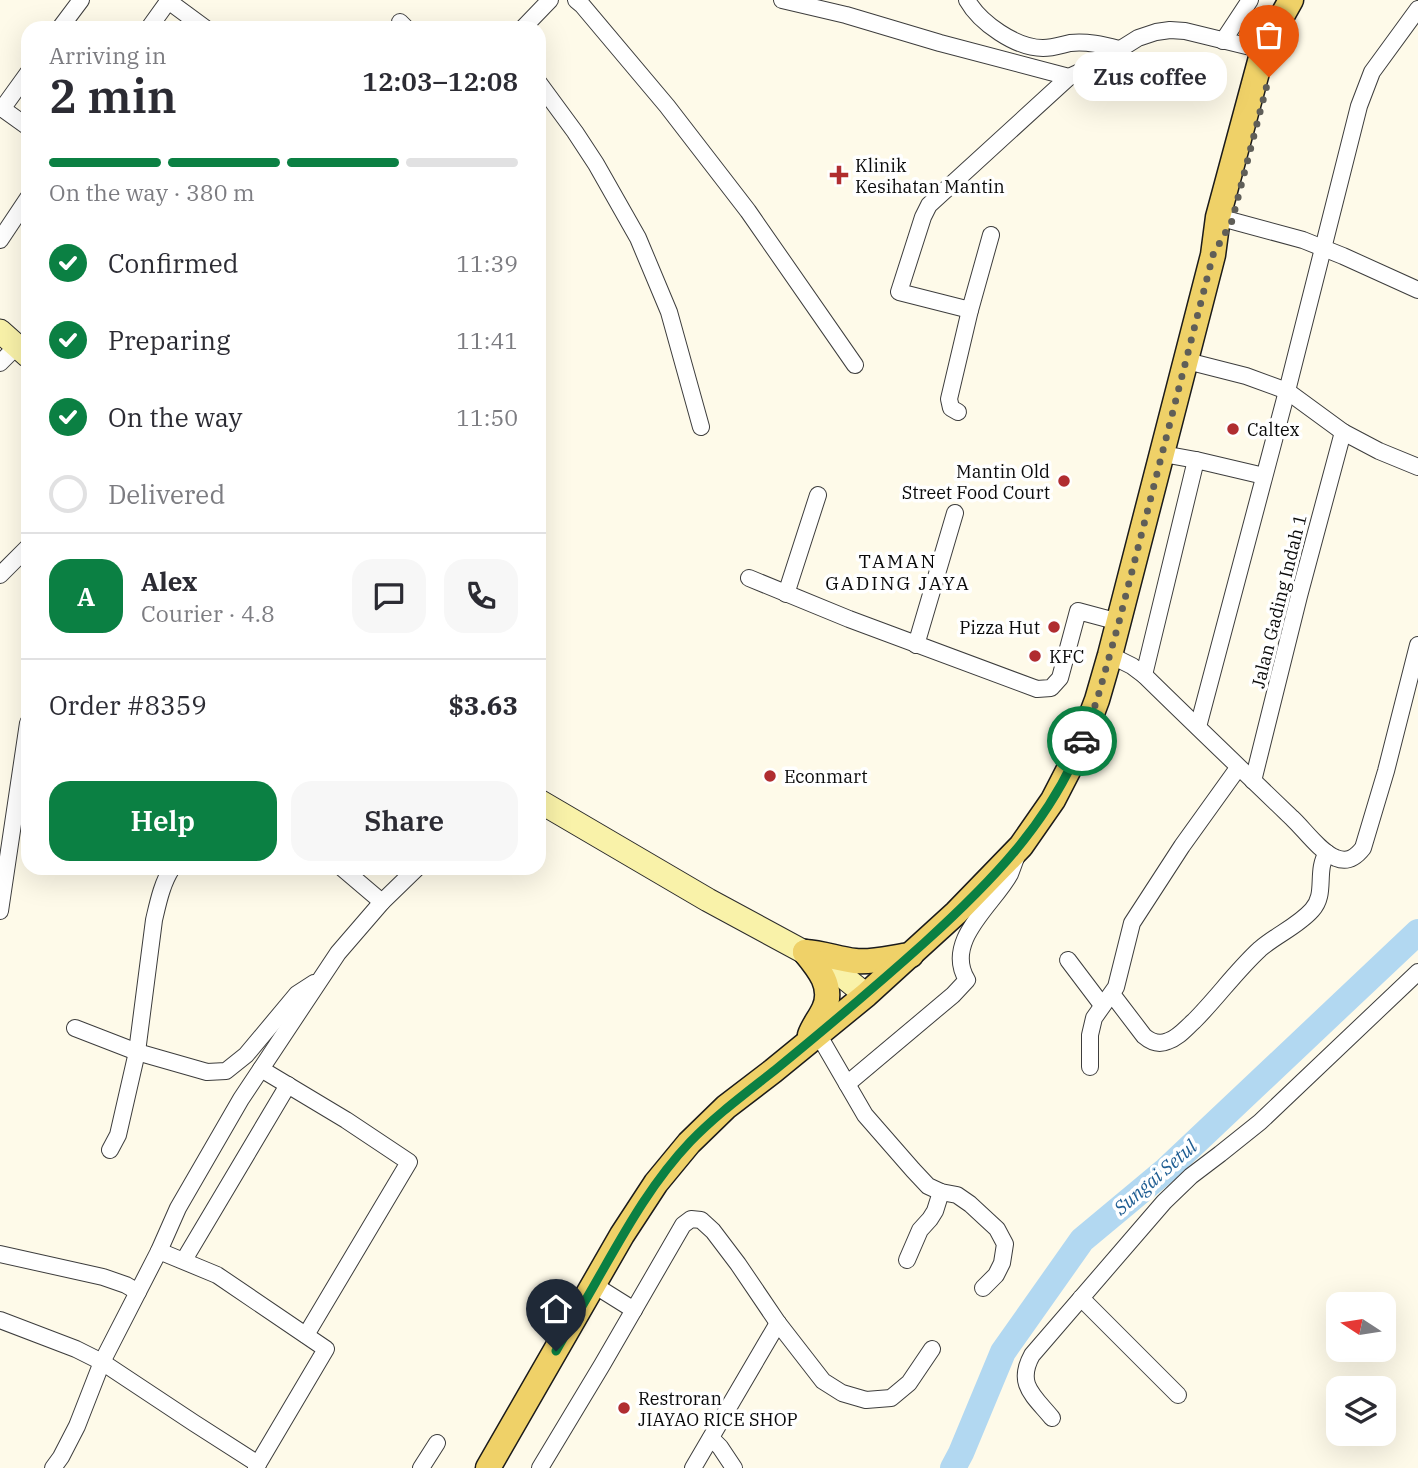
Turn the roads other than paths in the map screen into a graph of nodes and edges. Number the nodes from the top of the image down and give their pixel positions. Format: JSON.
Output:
{"nodes":[{"id":1,"x":81,"y":0,"type":"edge"},
{"id":2,"x":168,"y":0,"type":"edge"},
{"id":3,"x":550,"y":0,"type":"edge"},
{"id":4,"x":576,"y":0,"type":"edge"},
{"id":5,"x":782,"y":0,"type":"edge"},
{"id":6,"x":967,"y":0,"type":"edge"},
{"id":7,"x":1250,"y":0,"type":"edge"},
{"id":8,"x":1291,"y":0,"type":"edge"},
{"id":9,"x":1306,"y":0,"type":"edge"},
{"id":10,"x":1418,"y":9,"type":"edge"},
{"id":11,"x":66,"y":21,"type":"edge"},
{"id":12,"x":154,"y":21,"type":"edge"},
{"id":13,"x":196,"y":21,"type":"edge"},
{"id":14,"x":530,"y":21,"type":"edge"},
{"id":15,"x":1223,"y":41,"type":"junction"},
{"id":16,"x":1119,"y":49,"type":"junction"},
{"id":17,"x":1269,"y":52,"type":"junction"},
{"id":18,"x":1069,"y":77,"type":"junction"},
{"id":19,"x":21,"y":82,"type":"edge"},
{"id":20,"x":546,"y":93,"type":"edge"},
{"id":21,"x":1,"y":108,"type":"edge"},
{"id":22,"x":21,"y":122,"type":"edge"},
{"id":23,"x":21,"y":208,"type":"edge"},
{"id":24,"x":1225,"y":219,"type":"junction"},
{"id":25,"x":991,"y":235,"type":"dead end"},
{"id":26,"x":0,"y":240,"type":"edge"},
{"id":27,"x":1324,"y":247,"type":"junction"},
{"id":28,"x":1418,"y":290,"type":"edge"},
{"id":29,"x":970,"y":310,"type":"junction"},
{"id":30,"x":15,"y":344,"type":"edge"},
{"id":31,"x":1187,"y":361,"type":"junction"},
{"id":32,"x":0,"y":363,"type":"edge"},
{"id":33,"x":855,"y":365,"type":"dead end"},
{"id":34,"x":1287,"y":391,"type":"junction"},
{"id":35,"x":958,"y":412,"type":"dead end"},
{"id":36,"x":701,"y":427,"type":"dead end"},
{"id":37,"x":1343,"y":432,"type":"junction"},
{"id":38,"x":1163,"y":454,"type":"junction"},
{"id":39,"x":1196,"y":460,"type":"junction"},
{"id":40,"x":1418,"y":467,"type":"edge"},
{"id":41,"x":1264,"y":476,"type":"junction"},
{"id":42,"x":818,"y":495,"type":"dead end"},
{"id":43,"x":954,"y":513,"type":"dead end"},
{"id":44,"x":21,"y":554,"type":"edge"},
{"id":45,"x":0,"y":575,"type":"edge"},
{"id":46,"x":750,"y":578,"type":"dead end"},
{"id":47,"x":786,"y":594,"type":"junction"},
{"id":48,"x":1119,"y":622,"type":"junction"},
{"id":49,"x":916,"y":645,"type":"junction"},
{"id":50,"x":1418,"y":645,"type":"edge"},
{"id":51,"x":1110,"y":655,"type":"junction"},
{"id":52,"x":1144,"y":675,"type":"junction"},
{"id":53,"x":1198,"y":727,"type":"junction"},
{"id":54,"x":1238,"y":768,"type":"junction"},
{"id":55,"x":21,"y":770,"type":"edge"},
{"id":56,"x":1253,"y":781,"type":"junction"},
{"id":57,"x":546,"y":805,"type":"edge"},
{"id":58,"x":1021,"y":846,"type":"junction"},
{"id":59,"x":1327,"y":853,"type":"junction"},
{"id":60,"x":167,"y":875,"type":"edge"},
{"id":61,"x":350,"y":875,"type":"edge"},
{"id":62,"x":409,"y":875,"type":"edge"},
{"id":63,"x":382,"y":902,"type":"junction"},
{"id":64,"x":0,"y":911,"type":"edge"},
{"id":65,"x":806,"y":952,"type":"junction"},
{"id":66,"x":911,"y":955,"type":"junction"},
{"id":67,"x":1068,"y":960,"type":"dead end"},
{"id":68,"x":1418,"y":972,"type":"edge"},
{"id":69,"x":319,"y":981,"type":"junction"},
{"id":70,"x":866,"y":995,"type":"junction"},
{"id":71,"x":1107,"y":999,"type":"junction"},
{"id":72,"x":75,"y":1028,"type":"dead end"},
{"id":73,"x":813,"y":1039,"type":"junction"},
{"id":74,"x":137,"y":1052,"type":"junction"},
{"id":75,"x":1090,"y":1067,"type":"dead end"},
{"id":76,"x":261,"y":1069,"type":"junction"},
{"id":77,"x":847,"y":1084,"type":"junction"},
{"id":78,"x":288,"y":1085,"type":"junction"},
{"id":79,"x":110,"y":1150,"type":"dead end"},
{"id":80,"x":942,"y":1192,"type":"junction"},
{"id":81,"x":159,"y":1251,"type":"junction"},
{"id":82,"x":0,"y":1254,"type":"edge"},
{"id":83,"x":184,"y":1260,"type":"junction"},
{"id":84,"x":907,"y":1260,"type":"dead end"},
{"id":85,"x":594,"y":1285,"type":"junction"},
{"id":86,"x":983,"y":1288,"type":"dead end"},
{"id":87,"x":138,"y":1292,"type":"junction"},
{"id":88,"x":1081,"y":1298,"type":"junction"},
{"id":89,"x":634,"y":1310,"type":"junction"},
{"id":90,"x":0,"y":1320,"type":"edge"},
{"id":91,"x":778,"y":1324,"type":"junction"},
{"id":92,"x":306,"y":1335,"type":"junction"},
{"id":93,"x":933,"y":1349,"type":"dead end"},
{"id":94,"x":102,"y":1362,"type":"junction"},
{"id":95,"x":1178,"y":1395,"type":"dead end"},
{"id":96,"x":1052,"y":1418,"type":"dead end"},
{"id":97,"x":711,"y":1438,"type":"junction"},
{"id":98,"x":437,"y":1443,"type":"dead end"},
{"id":99,"x":257,"y":1466,"type":"edge"},
{"id":100,"x":53,"y":1468,"type":"edge"},
{"id":101,"x":421,"y":1468,"type":"edge"},
{"id":102,"x":488,"y":1468,"type":"edge"},
{"id":103,"x":540,"y":1468,"type":"edge"},
{"id":104,"x":693,"y":1468,"type":"edge"},
{"id":105,"x":734,"y":1468,"type":"edge"}],
"edges":[{"from":1,"to":11,"type":"street"},
{"from":2,"to":12,"type":"street"},
{"from":2,"to":13,"type":"street"},
{"from":3,"to":14,"type":"street"},
{"from":4,"to":33,"type":"street"},
{"from":5,"to":18,"type":"street"},
{"from":6,"to":16,"type":"street"},
{"from":7,"to":15,"type":"street"},
{"from":8,"to":17,"type":"main road"},
{"from":9,"to":17,"type":"main road"},
{"from":10,"to":27,"type":"street"},
{"from":15,"to":16,"type":"street"},
{"from":15,"to":17,"type":"street"},
{"from":16,"to":18,"type":"street"},
{"from":17,"to":24,"type":"main road"},
{"from":18,"to":29,"type":"street"},
{"from":19,"to":21,"type":"street"},
{"from":20,"to":36,"type":"street"},
{"from":21,"to":22,"type":"street"},
{"from":23,"to":26,"type":"street"},
{"from":24,"to":27,"type":"street"},
{"from":24,"to":31,"type":"main road"},
{"from":25,"to":29,"type":"street"},
{"from":27,"to":28,"type":"street"},
{"from":27,"to":34,"type":"street"},
{"from":29,"to":35,"type":"street"},
{"from":30,"to":32,"type":"street"},
{"from":31,"to":34,"type":"street"},
{"from":31,"to":38,"type":"main road"},
{"from":34,"to":37,"type":"street"},
{"from":34,"to":41,"type":"street"},
{"from":37,"to":40,"type":"street"},
{"from":37,"to":56,"type":"street","name":"Jalan Gading Indah 1"},
{"from":38,"to":39,"type":"street"},
{"from":38,"to":48,"type":"main road"},
{"from":39,"to":41,"type":"street"},
{"from":39,"to":52,"type":"street"},
{"from":41,"to":53,"type":"street"},
{"from":42,"to":47,"type":"street"},
{"from":43,"to":49,"type":"street"},
{"from":44,"to":45,"type":"street"},
{"from":46,"to":47,"type":"street"},
{"from":47,"to":49,"type":"street"},
{"from":48,"to":49,"type":"street"},
{"from":48,"to":51,"type":"main road"},
{"from":50,"to":59,"type":"street"},
{"from":51,"to":52,"type":"street"},
{"from":51,"to":58,"type":"main road"},
{"from":52,"to":53,"type":"street"},
{"from":53,"to":54,"type":"street"},
{"from":54,"to":56,"type":"street"},
{"from":54,"to":71,"type":"street"},
{"from":55,"to":64,"type":"street"},
{"from":56,"to":59,"type":"street"},
{"from":57,"to":65,"type":"main road"},
{"from":58,"to":66,"type":"main road"},
{"from":58,"to":77,"type":"street"},
{"from":59,"to":71,"type":"street"},
{"from":60,"to":74,"type":"street"},
{"from":61,"to":63,"type":"street"},
{"from":62,"to":63,"type":"street"},
{"from":63,"to":69,"type":"street"},
{"from":65,"to":66,"type":"main road"},
{"from":65,"to":70,"type":"main road"},
{"from":65,"to":73,"type":"main road"},
{"from":66,"to":70,"type":"main road"},
{"from":67,"to":71,"type":"street"},
{"from":68,"to":88,"type":"street"},
{"from":69,"to":74,"type":"street"},
{"from":69,"to":76,"type":"street"},
{"from":70,"to":73,"type":"main road"},
{"from":71,"to":75,"type":"street"},
{"from":72,"to":74,"type":"street"},
{"from":73,"to":77,"type":"street"},
{"from":73,"to":85,"type":"main road"},
{"from":74,"to":79,"type":"street"},
{"from":76,"to":78,"type":"street"},
{"from":76,"to":81,"type":"street"},
{"from":77,"to":80,"type":"street"},
{"from":78,"to":83,"type":"street"},
{"from":78,"to":92,"type":"street"},
{"from":80,"to":84,"type":"street"},
{"from":80,"to":86,"type":"street"},
{"from":81,"to":83,"type":"street"},
{"from":81,"to":87,"type":"street"},
{"from":82,"to":87,"type":"street"},
{"from":83,"to":92,"type":"street"},
{"from":85,"to":89,"type":"street"},
{"from":85,"to":102,"type":"main road"},
{"from":87,"to":94,"type":"street"},
{"from":88,"to":95,"type":"street"},
{"from":88,"to":96,"type":"street"},
{"from":89,"to":91,"type":"street"},
{"from":89,"to":103,"type":"street"},
{"from":90,"to":94,"type":"street"},
{"from":91,"to":93,"type":"street"},
{"from":91,"to":97,"type":"street"},
{"from":92,"to":99,"type":"street"},
{"from":94,"to":99,"type":"street"},
{"from":94,"to":100,"type":"street"},
{"from":97,"to":104,"type":"street"},
{"from":97,"to":105,"type":"street"},
{"from":98,"to":101,"type":"street"}]}
